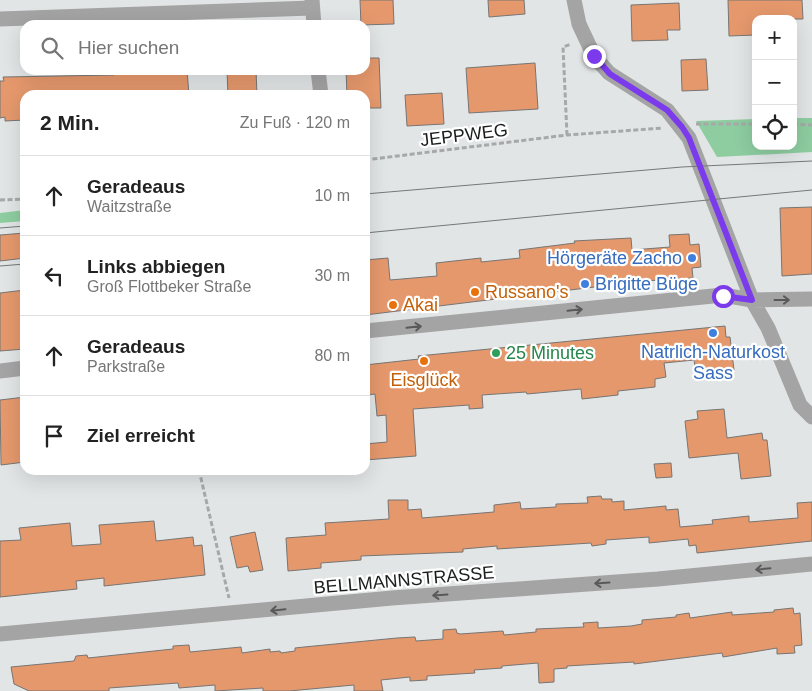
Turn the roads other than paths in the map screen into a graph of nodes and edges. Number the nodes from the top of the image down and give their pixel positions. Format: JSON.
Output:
{"nodes":[{"id":1,"x":574,"y":0,"type":"edge"},
{"id":2,"x":312,"y":4,"type":"edge"},
{"id":3,"x":0,"y":19,"type":"edge"},
{"id":4,"x":314,"y":20,"type":"edge"},
{"id":5,"x":319,"y":75,"type":"edge"},
{"id":6,"x":320,"y":90,"type":"edge"},
{"id":7,"x":752,"y":300,"type":"junction"},
{"id":8,"x":812,"y":300,"type":"edge"},
{"id":9,"x":370,"y":331,"type":"edge"},
{"id":10,"x":20,"y":369,"type":"edge"},
{"id":11,"x":0,"y":371,"type":"edge"},
{"id":12,"x":812,"y":417,"type":"edge"},
{"id":13,"x":812,"y":564,"type":"edge"},
{"id":14,"x":0,"y":634,"type":"edge"}],
"edges":[{"from":1,"to":7,"type":"street"},
{"from":2,"to":3,"type":"street"},
{"from":2,"to":4,"type":"street"},
{"from":5,"to":6,"type":"street"},
{"from":7,"to":8,"type":"street","one_way":true},
{"from":9,"to":7,"type":"street","one_way":true},
{"from":7,"to":12,"type":"street"},
{"from":10,"to":11,"type":"street"},
{"from":13,"to":14,"type":"street","name":"BELLMANNSTRASSE","one_way":true}]}
